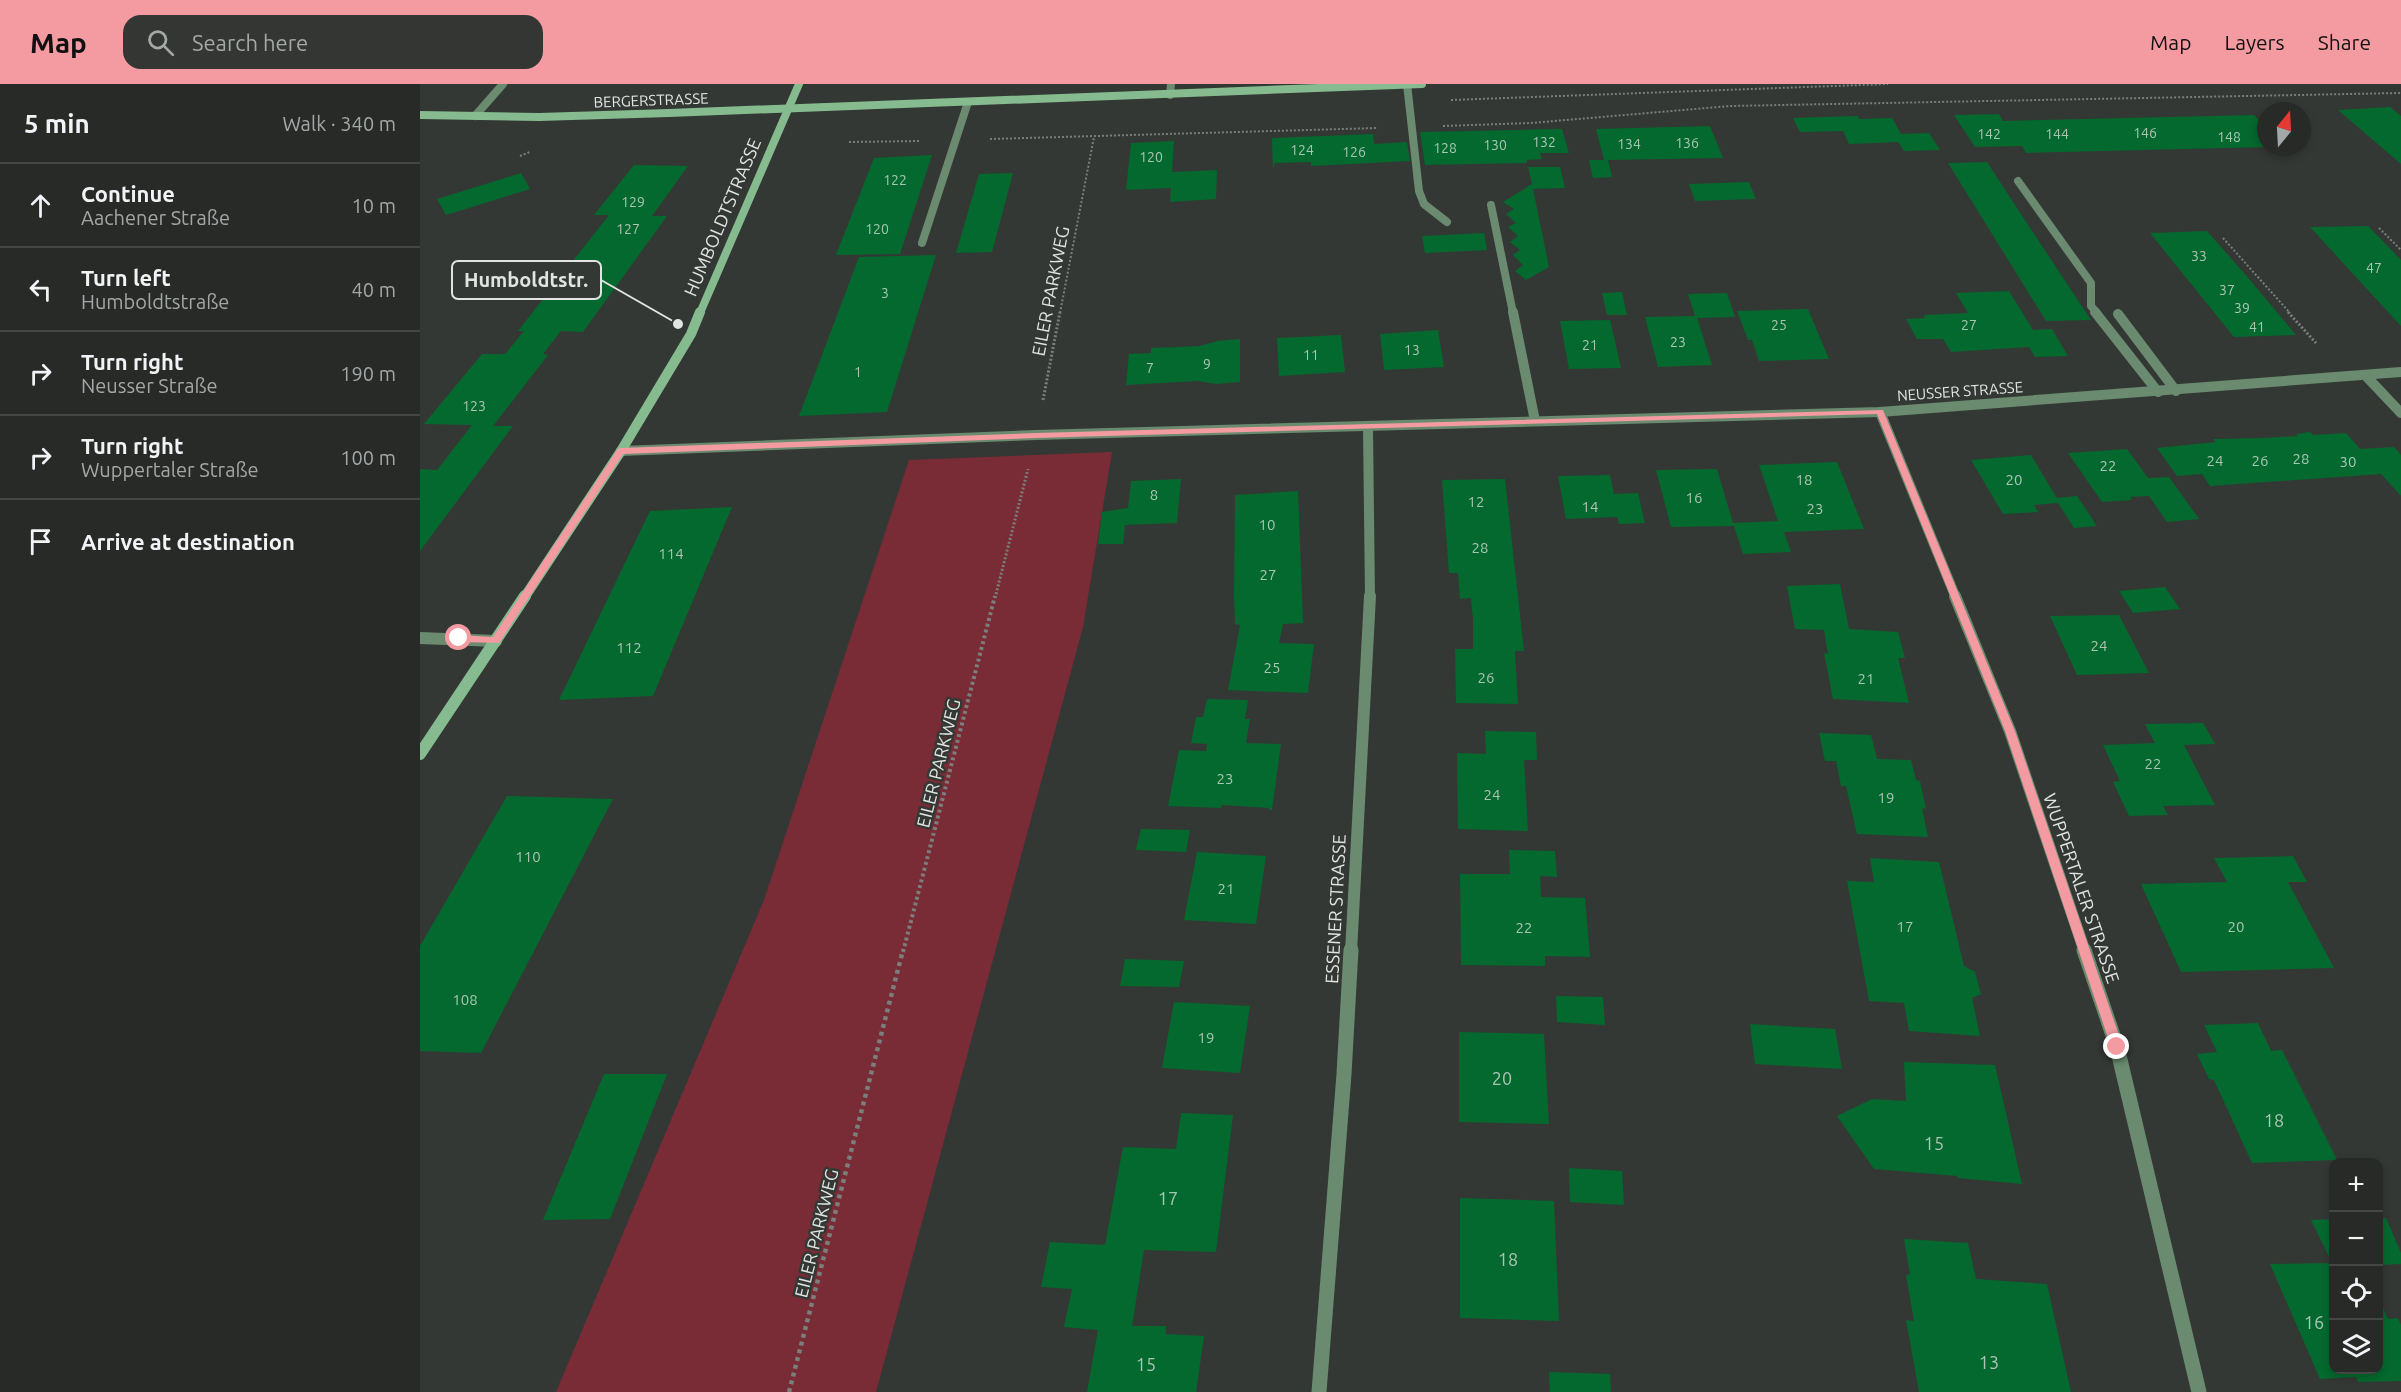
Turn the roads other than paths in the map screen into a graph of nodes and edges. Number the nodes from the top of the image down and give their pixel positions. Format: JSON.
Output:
{"nodes":[{"id":1,"x":503,"y":84,"type":"edge"},
{"id":2,"x":799,"y":84,"type":"edge"},
{"id":3,"x":1171,"y":84,"type":"edge"},
{"id":4,"x":1407,"y":84,"type":"edge"},
{"id":5,"x":1422,"y":84,"type":"edge"},
{"id":6,"x":1170,"y":95,"type":"junction"},
{"id":7,"x":968,"y":102,"type":"junction"},
{"id":8,"x":788,"y":108,"type":"junction"},
{"id":9,"x":475,"y":116,"type":"junction"},
{"id":10,"x":420,"y":117,"type":"edge"},
{"id":11,"x":2018,"y":181,"type":"dead end"},
{"id":12,"x":1491,"y":205,"type":"dead end"},
{"id":13,"x":1447,"y":222,"type":"dead end"},
{"id":14,"x":922,"y":243,"type":"dead end"},
{"id":15,"x":2118,"y":314,"type":"dead end"},
{"id":16,"x":2401,"y":372,"type":"edge"},
{"id":17,"x":2366,"y":375,"type":"junction"},
{"id":18,"x":2176,"y":391,"type":"junction"},
{"id":19,"x":2158,"y":392,"type":"junction"},
{"id":20,"x":1880,"y":412,"type":"junction"},
{"id":21,"x":2401,"y":413,"type":"edge"},
{"id":22,"x":1535,"y":421,"type":"junction"},
{"id":23,"x":1368,"y":427,"type":"junction"},
{"id":24,"x":621,"y":451,"type":"junction"},
{"id":25,"x":420,"y":638,"type":"edge"},
{"id":26,"x":496,"y":641,"type":"junction"},
{"id":27,"x":420,"y":754,"type":"edge"},
{"id":28,"x":1319,"y":1392,"type":"edge"},
{"id":29,"x":2199,"y":1392,"type":"edge"}],
"edges":[{"from":1,"to":9,"type":"street"},
{"from":2,"to":8,"type":"street","name":"HUMBOLDTSTRASSE"},
{"from":3,"to":6,"type":"street"},
{"from":4,"to":5,"type":"street","name":"BERGERSTRASSE"},
{"from":4,"to":6,"type":"street","name":"BERGERSTRASSE"},
{"from":4,"to":13,"type":"street"},
{"from":6,"to":7,"type":"street","name":"BERGERSTRASSE"},
{"from":7,"to":8,"type":"street","name":"BERGERSTRASSE"},
{"from":7,"to":14,"type":"street"},
{"from":8,"to":9,"type":"street","name":"BERGERSTRASSE"},
{"from":8,"to":24,"type":"street","name":"HUMBOLDTSTRASSE"},
{"from":9,"to":10,"type":"street","name":"BERGERSTRASSE"},
{"from":11,"to":19,"type":"street"},
{"from":12,"to":22,"type":"street"},
{"from":15,"to":18,"type":"street"},
{"from":16,"to":17,"type":"street","name":"NEUSSER STRASSE"},
{"from":17,"to":18,"type":"street","name":"NEUSSER STRASSE"},
{"from":17,"to":21,"type":"street"},
{"from":18,"to":19,"type":"street","name":"NEUSSER STRASSE"},
{"from":19,"to":20,"type":"street","name":"NEUSSER STRASSE"},
{"from":20,"to":22,"type":"street","name":"NEUSSER STRASSE"},
{"from":20,"to":29,"type":"street","name":"WUPPERTALER STRASSE"},
{"from":22,"to":23,"type":"street","name":"NEUSSER STRASSE"},
{"from":23,"to":24,"type":"street","name":"NEUSSER STRASSE"},
{"from":23,"to":28,"type":"street","name":"ESSENER STRASSE"},
{"from":24,"to":26,"type":"street","name":"HUMBOLDTSTRASSE"},
{"from":25,"to":26,"type":"street"},
{"from":26,"to":27,"type":"street","name":"HUMBOLDTSTRASSE"}]}
